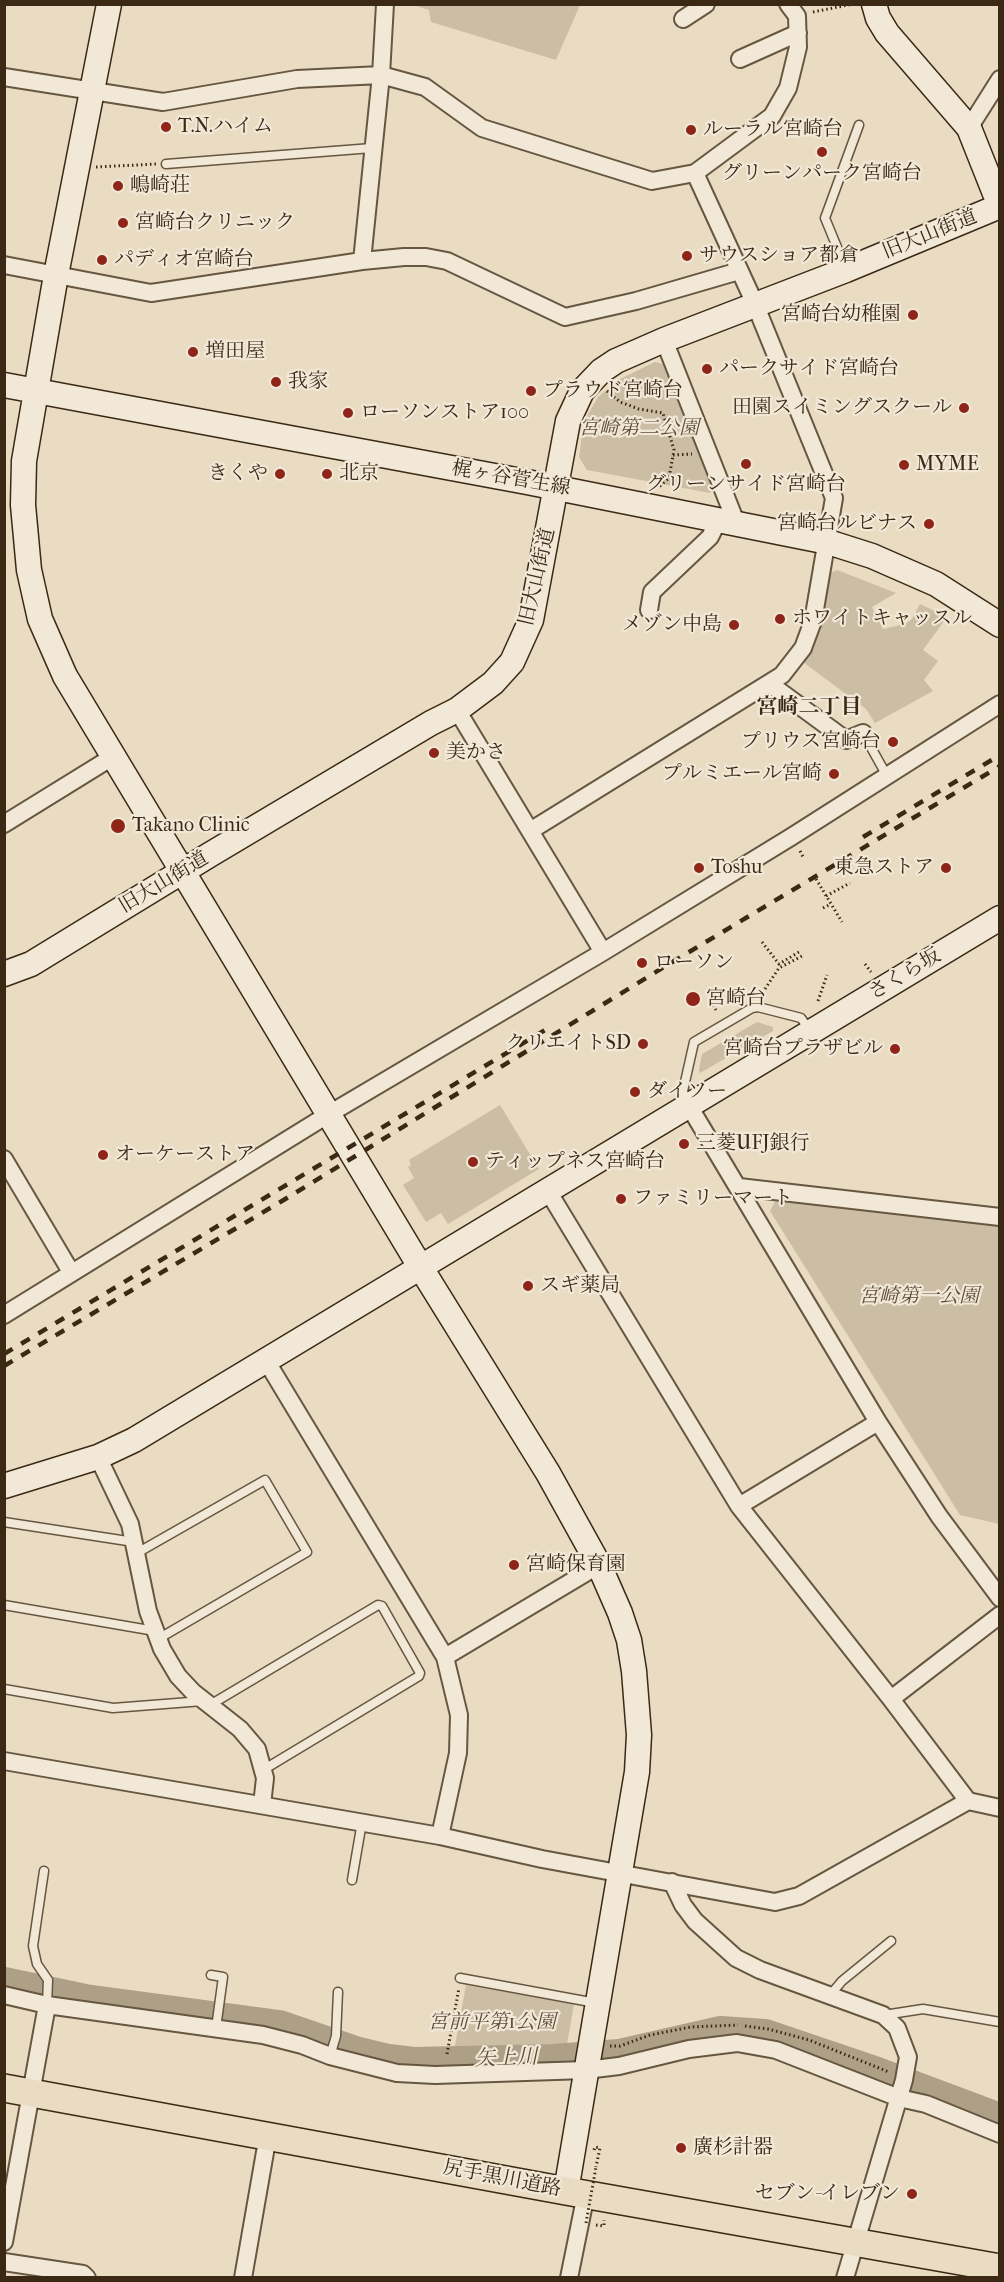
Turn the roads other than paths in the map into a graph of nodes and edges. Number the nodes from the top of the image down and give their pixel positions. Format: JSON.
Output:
{"nodes":[{"id":1,"x":109,"y":4,"type":"edge"},
{"id":2,"x":385,"y":4,"type":"edge"},
{"id":3,"x":706,"y":4,"type":"edge"},
{"id":4,"x":788,"y":4,"type":"edge"},
{"id":5,"x":874,"y":4,"type":"edge"},
{"id":6,"x":683,"y":20,"type":"dead end"},
{"id":7,"x":798,"y":33,"type":"junction"},
{"id":8,"x":740,"y":59,"type":"dead end"},
{"id":9,"x":381,"y":75,"type":"junction"},
{"id":10,"x":4,"y":77,"type":"edge"},
{"id":11,"x":999,"y":79,"type":"edge"},
{"id":12,"x":93,"y":91,"type":"junction"},
{"id":13,"x":859,"y":125,"type":"dead end"},
{"id":14,"x":969,"y":128,"type":"junction"},
{"id":15,"x":372,"y":148,"type":"junction"},
{"id":16,"x":166,"y":164,"type":"road end"},
{"id":17,"x":695,"y":173,"type":"junction"},
{"id":18,"x":999,"y":206,"type":"edge"},
{"id":19,"x":362,"y":261,"type":"junction"},
{"id":20,"x":4,"y":266,"type":"edge"},
{"id":21,"x":846,"y":270,"type":"junction"},
{"id":22,"x":739,"y":271,"type":"junction"},
{"id":23,"x":56,"y":275,"type":"junction"},
{"id":24,"x":754,"y":304,"type":"junction"},
{"id":25,"x":664,"y":340,"type":"junction"},
{"id":26,"x":4,"y":385,"type":"edge"},
{"id":27,"x":37,"y":391,"type":"junction"},
{"id":28,"x":555,"y":488,"type":"junction"},
{"id":29,"x":728,"y":523,"type":"junction"},
{"id":30,"x":828,"y":542,"type":"junction"},
{"id":31,"x":649,"y":610,"type":"dead end"},
{"id":32,"x":999,"y":626,"type":"edge"},
{"id":33,"x":770,"y":684,"type":"junction"},
{"id":34,"x":999,"y":704,"type":"edge"},
{"id":35,"x":457,"y":710,"type":"junction"},
{"id":36,"x":862,"y":733,"type":"joint"},
{"id":37,"x":114,"y":756,"type":"junction"},
{"id":38,"x":887,"y":776,"type":"junction"},
{"id":39,"x":4,"y":824,"type":"edge"},
{"id":40,"x":530,"y":831,"type":"junction"},
{"id":41,"x":183,"y":871,"type":"junction"},
{"id":42,"x":999,"y":918,"type":"edge"},
{"id":43,"x":603,"y":952,"type":"junction"},
{"id":44,"x":4,"y":974,"type":"edge"},
{"id":45,"x":811,"y":1032,"type":"junction"},
{"id":46,"x":689,"y":1106,"type":"junction"},
{"id":47,"x":328,"y":1114,"type":"junction"},
{"id":48,"x":4,"y":1159,"type":"edge"},
{"id":49,"x":739,"y":1187,"type":"junction"},
{"id":50,"x":548,"y":1191,"type":"junction"},
{"id":51,"x":999,"y":1217,"type":"edge"},
{"id":52,"x":421,"y":1268,"type":"junction"},
{"id":53,"x":71,"y":1272,"type":"junction"},
{"id":54,"x":4,"y":1315,"type":"edge"},
{"id":55,"x":267,"y":1362,"type":"junction"},
{"id":56,"x":878,"y":1422,"type":"junction"},
{"id":57,"x":98,"y":1456,"type":"junction"},
{"id":58,"x":4,"y":1486,"type":"edge"},
{"id":59,"x":738,"y":1506,"type":"junction"},
{"id":60,"x":4,"y":1522,"type":"edge"},
{"id":61,"x":136,"y":1548,"type":"junction"},
{"id":62,"x":599,"y":1565,"type":"junction"},
{"id":63,"x":999,"y":1598,"type":"edge"},
{"id":64,"x":4,"y":1605,"type":"edge"},
{"id":65,"x":999,"y":1616,"type":"edge"},
{"id":66,"x":157,"y":1635,"type":"junction"},
{"id":67,"x":445,"y":1657,"type":"junction"},
{"id":68,"x":4,"y":1689,"type":"edge"},
{"id":69,"x":891,"y":1699,"type":"junction"},
{"id":70,"x":208,"y":1703,"type":"junction"},
{"id":71,"x":4,"y":1761,"type":"edge"},
{"id":72,"x":263,"y":1770,"type":"junction"},
{"id":73,"x":968,"y":1801,"type":"junction"},
{"id":74,"x":262,"y":1805,"type":"junction"},
{"id":75,"x":999,"y":1808,"type":"edge"},
{"id":76,"x":362,"y":1822,"type":"junction"},
{"id":77,"x":440,"y":1836,"type":"junction"},
{"id":78,"x":44,"y":1871,"type":"dead end"},
{"id":79,"x":620,"y":1873,"type":"junction"},
{"id":80,"x":352,"y":1880,"type":"dead end"},
{"id":81,"x":672,"y":1882,"type":"junction"},
{"id":82,"x":891,"y":1941,"type":"dead end"},
{"id":83,"x":211,"y":1975,"type":"dead end"},
{"id":84,"x":460,"y":1978,"type":"road end"},
{"id":85,"x":338,"y":1992,"type":"dead end"},
{"id":86,"x":831,"y":1994,"type":"junction"},
{"id":87,"x":4,"y":1995,"type":"edge"},
{"id":88,"x":597,"y":2003,"type":"junction"},
{"id":89,"x":47,"y":2005,"type":"junction"},
{"id":90,"x":883,"y":2015,"type":"junction"},
{"id":91,"x":999,"y":2022,"type":"edge"},
{"id":92,"x":216,"y":2028,"type":"junction"},
{"id":93,"x":330,"y":2056,"type":"junction"},
{"id":94,"x":586,"y":2070,"type":"junction"},
{"id":95,"x":4,"y":2088,"type":"edge"},
{"id":96,"x":901,"y":2091,"type":"junction"},
{"id":97,"x":31,"y":2093,"type":"junction"},
{"id":98,"x":999,"y":2133,"type":"edge"},
{"id":99,"x":268,"y":2135,"type":"junction"},
{"id":100,"x":576,"y":2193,"type":"junction"},
{"id":101,"x":4,"y":2242,"type":"edge"},
{"id":102,"x":856,"y":2242,"type":"junction"},
{"id":103,"x":4,"y":2262,"type":"edge"},
{"id":104,"x":999,"y":2268,"type":"edge"},
{"id":105,"x":87,"y":2277,"type":"edge"},
{"id":106,"x":243,"y":2277,"type":"edge"},
{"id":107,"x":569,"y":2277,"type":"edge"},
{"id":108,"x":845,"y":2277,"type":"edge"}],
"edges":[{"from":1,"to":12,"type":"street"},
{"from":2,"to":9,"type":"street"},
{"from":3,"to":6,"type":"street"},
{"from":4,"to":7,"type":"street"},
{"from":5,"to":14,"type":"street"},
{"from":7,"to":8,"type":"street"},
{"from":7,"to":17,"type":"street"},
{"from":9,"to":12,"type":"street"},
{"from":9,"to":15,"type":"street"},
{"from":9,"to":17,"type":"street"},
{"from":10,"to":12,"type":"street"},
{"from":11,"to":14,"type":"street"},
{"from":12,"to":23,"type":"street"},
{"from":13,"to":21,"type":"lane"},
{"from":14,"to":18,"type":"street"},
{"from":15,"to":16,"type":"lane"},
{"from":15,"to":19,"type":"street"},
{"from":17,"to":22,"type":"street"},
{"from":18,"to":21,"type":"street","name":"旧大山街道"},
{"from":19,"to":22,"type":"street"},
{"from":19,"to":23,"type":"street"},
{"from":20,"to":23,"type":"street"},
{"from":21,"to":24,"type":"street","name":"旧大山街道"},
{"from":22,"to":24,"type":"street"},
{"from":23,"to":27,"type":"street"},
{"from":24,"to":25,"type":"street","name":"旧大山街道"},
{"from":24,"to":30,"type":"street"},
{"from":25,"to":28,"type":"street","name":"旧大山街道"},
{"from":25,"to":29,"type":"street"},
{"from":26,"to":27,"type":"street","name":"梶ヶ谷菅生線"},
{"from":27,"to":28,"type":"street","name":"梶ヶ谷菅生線"},
{"from":27,"to":37,"type":"street"},
{"from":28,"to":29,"type":"street","name":"梶ヶ谷菅生線"},
{"from":28,"to":35,"type":"street","name":"旧大山街道"},
{"from":29,"to":30,"type":"street","name":"梶ヶ谷菅生線"},
{"from":29,"to":31,"type":"street"},
{"from":30,"to":32,"type":"street","name":"梶ヶ谷菅生線"},
{"from":30,"to":33,"type":"street"},
{"from":33,"to":36,"type":"street"},
{"from":33,"to":40,"type":"street"},
{"from":34,"to":38,"type":"street"},
{"from":35,"to":40,"type":"street"},
{"from":35,"to":41,"type":"street","name":"旧大山街道"},
{"from":36,"to":38,"type":"lane"},
{"from":37,"to":39,"type":"street"},
{"from":37,"to":41,"type":"street"},
{"from":38,"to":43,"type":"street"},
{"from":40,"to":43,"type":"street"},
{"from":41,"to":44,"type":"street","name":"旧大山街道"},
{"from":41,"to":47,"type":"street"},
{"from":42,"to":45,"type":"street","name":"さくら坂"},
{"from":43,"to":47,"type":"street"},
{"from":45,"to":46,"type":"street","name":"さくら坂"},
{"from":45,"to":46,"type":"lane"},
{"from":46,"to":49,"type":"street"},
{"from":46,"to":50,"type":"street","name":"さくら坂"},
{"from":47,"to":52,"type":"street"},
{"from":47,"to":53,"type":"street"},
{"from":48,"to":53,"type":"street"},
{"from":49,"to":51,"type":"street"},
{"from":49,"to":56,"type":"street"},
{"from":50,"to":52,"type":"street","name":"さくら坂"},
{"from":50,"to":59,"type":"street"},
{"from":52,"to":55,"type":"street","name":"さくら坂"},
{"from":52,"to":62,"type":"street"},
{"from":53,"to":54,"type":"street"},
{"from":55,"to":57,"type":"street","name":"さくら坂"},
{"from":55,"to":67,"type":"street"},
{"from":56,"to":59,"type":"street"},
{"from":56,"to":63,"type":"street"},
{"from":57,"to":58,"type":"street","name":"さくら坂"},
{"from":57,"to":61,"type":"street"},
{"from":59,"to":69,"type":"street"},
{"from":60,"to":61,"type":"lane"},
{"from":61,"to":66,"type":"street"},
{"from":61,"to":66,"type":"lane"},
{"from":62,"to":67,"type":"street"},
{"from":62,"to":79,"type":"street"},
{"from":64,"to":66,"type":"lane"},
{"from":65,"to":69,"type":"street"},
{"from":66,"to":70,"type":"street"},
{"from":67,"to":77,"type":"street"},
{"from":68,"to":70,"type":"lane"},
{"from":69,"to":73,"type":"street"},
{"from":70,"to":72,"type":"street"},
{"from":70,"to":72,"type":"lane"},
{"from":71,"to":74,"type":"street"},
{"from":72,"to":74,"type":"street"},
{"from":73,"to":75,"type":"street"},
{"from":73,"to":81,"type":"street"},
{"from":74,"to":76,"type":"street"},
{"from":76,"to":77,"type":"street"},
{"from":76,"to":80,"type":"lane"},
{"from":77,"to":79,"type":"street"},
{"from":78,"to":89,"type":"lane"},
{"from":79,"to":81,"type":"street"},
{"from":79,"to":88,"type":"street"},
{"from":81,"to":86,"type":"street"},
{"from":82,"to":86,"type":"lane"},
{"from":83,"to":92,"type":"lane"},
{"from":84,"to":88,"type":"lane"},
{"from":85,"to":93,"type":"lane"},
{"from":86,"to":90,"type":"street"},
{"from":87,"to":89,"type":"street"},
{"from":88,"to":94,"type":"street"},
{"from":89,"to":92,"type":"street"},
{"from":89,"to":97,"type":"street"},
{"from":90,"to":91,"type":"lane"},
{"from":90,"to":96,"type":"street"},
{"from":92,"to":93,"type":"street"},
{"from":93,"to":94,"type":"street"},
{"from":94,"to":96,"type":"street"},
{"from":94,"to":100,"type":"street"},
{"from":95,"to":97,"type":"main road","name":"尻手黒川道路"},
{"from":96,"to":98,"type":"street"},
{"from":96,"to":102,"type":"street"},
{"from":97,"to":99,"type":"main road","name":"尻手黒川道路"},
{"from":97,"to":101,"type":"street"},
{"from":99,"to":100,"type":"main road","name":"尻手黒川道路"},
{"from":99,"to":106,"type":"street"},
{"from":100,"to":102,"type":"main road","name":"尻手黒川道路"},
{"from":100,"to":107,"type":"street"},
{"from":102,"to":104,"type":"main road","name":"尻手黒川道路"},
{"from":102,"to":108,"type":"street"},
{"from":103,"to":105,"type":"street"}]}
